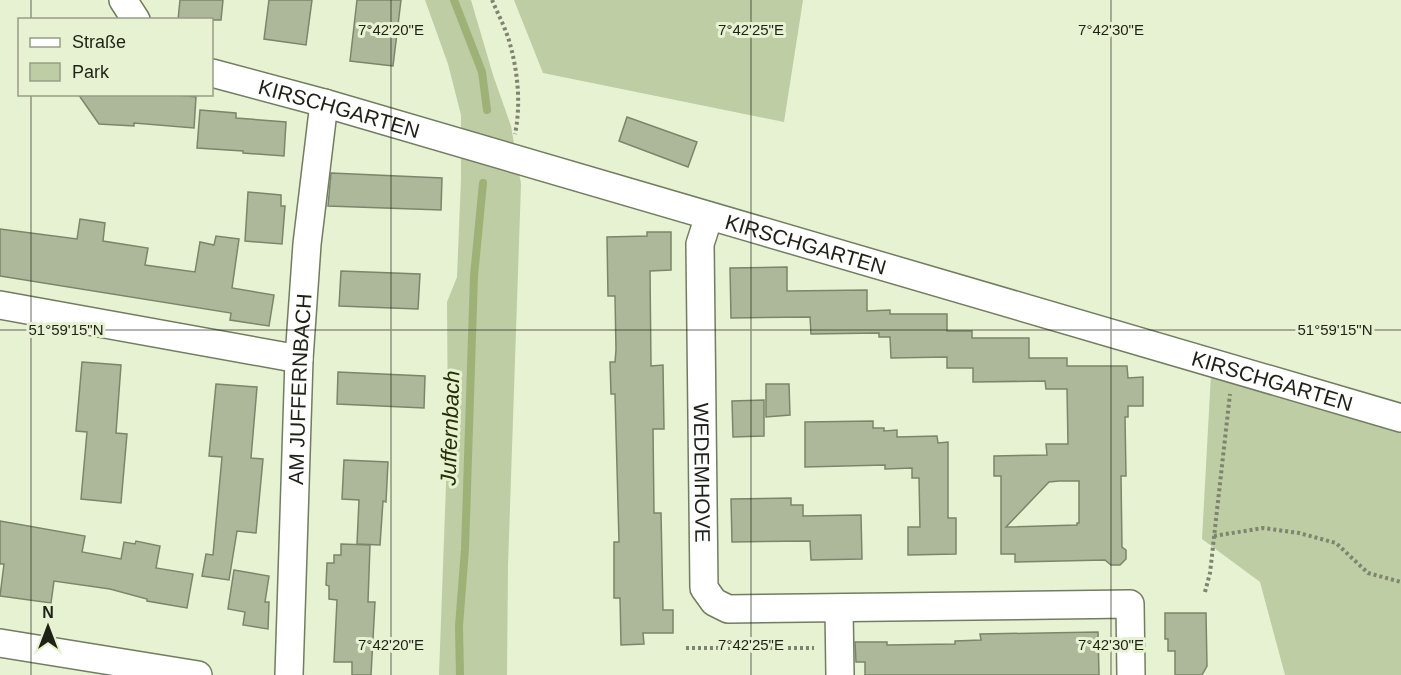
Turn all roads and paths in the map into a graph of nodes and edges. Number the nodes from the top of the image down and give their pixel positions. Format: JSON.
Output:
{"nodes":[{"id":1,"x":123,"y":0,"type":"edge"},
{"id":2,"x":492,"y":0,"type":"edge"},
{"id":3,"x":135,"y":18,"type":"edge"},
{"id":4,"x":213,"y":73,"type":"edge"},
{"id":5,"x":324,"y":103,"type":"junction"},
{"id":6,"x":510,"y":158,"type":"junction"},
{"id":7,"x":709,"y":216,"type":"junction"},
{"id":8,"x":0,"y":306,"type":"edge"},
{"id":9,"x":299,"y":359,"type":"junction"},
{"id":10,"x":1233,"y":369,"type":"junction"},
{"id":11,"x":1401,"y":418,"type":"edge"},
{"id":12,"x":1214,"y":536,"type":"junction"},
{"id":13,"x":1401,"y":582,"type":"edge"},
{"id":14,"x":1205,"y":592,"type":"dead end"},
{"id":15,"x":839,"y":608,"type":"junction"},
{"id":16,"x":0,"y":643,"type":"edge"},
{"id":17,"x":686,"y":648,"type":"dead end"},
{"id":18,"x":839,"y":648,"type":"junction"},
{"id":19,"x":198,"y":675,"type":"edge"},
{"id":20,"x":289,"y":675,"type":"edge"},
{"id":21,"x":840,"y":675,"type":"edge"},
{"id":22,"x":1131,"y":675,"type":"edge"}],
"edges":[{"from":1,"to":3,"type":"street"},
{"from":2,"to":6,"type":"path"},
{"from":4,"to":5,"type":"street","name":"KIRSCHGARTEN"},
{"from":5,"to":6,"type":"street","name":"KIRSCHGARTEN"},
{"from":5,"to":9,"type":"street","name":"AM JUFFERNBACH"},
{"from":6,"to":7,"type":"street","name":"KIRSCHGARTEN"},
{"from":7,"to":10,"type":"street","name":"KIRSCHGARTEN"},
{"from":7,"to":15,"type":"street","name":"WEDEMHOVE"},
{"from":8,"to":9,"type":"street"},
{"from":9,"to":20,"type":"street","name":"AM JUFFERNBACH"},
{"from":10,"to":11,"type":"street","name":"KIRSCHGARTEN"},
{"from":10,"to":12,"type":"path"},
{"from":12,"to":13,"type":"path"},
{"from":12,"to":14,"type":"path"},
{"from":15,"to":18,"type":"street"},
{"from":15,"to":22,"type":"street","name":"WEDEMHOVE"},
{"from":16,"to":19,"type":"street"},
{"from":17,"to":18,"type":"path"},
{"from":18,"to":21,"type":"street"}]}
